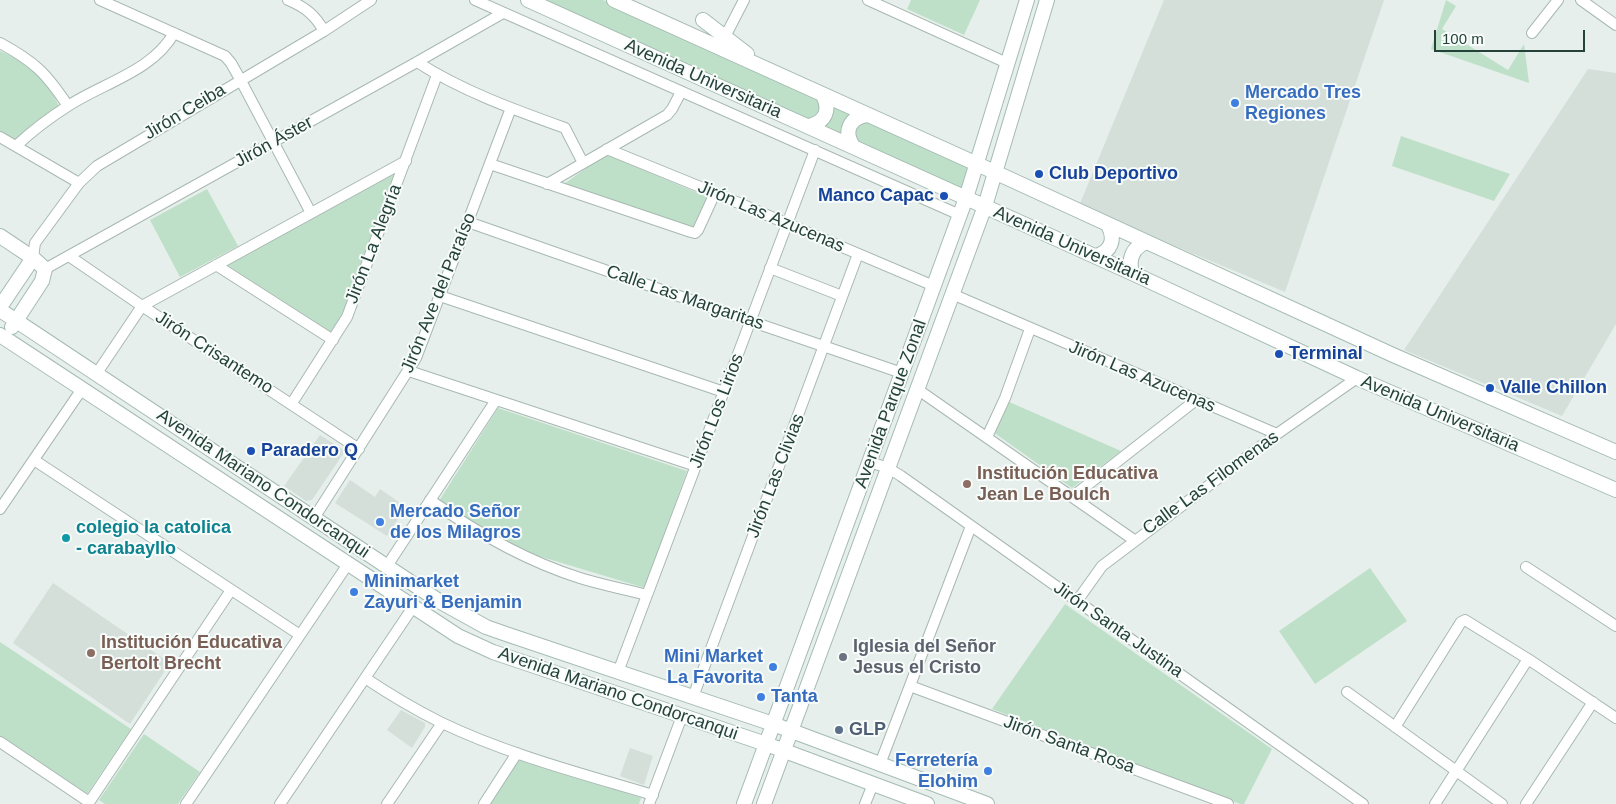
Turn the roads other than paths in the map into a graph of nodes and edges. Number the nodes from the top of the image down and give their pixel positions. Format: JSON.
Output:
{"nodes":[{"id":1,"x":100,"y":0,"type":"edge"},
{"id":2,"x":288,"y":0,"type":"edge"},
{"id":3,"x":371,"y":0,"type":"edge"},
{"id":4,"x":475,"y":0,"type":"edge"},
{"id":5,"x":528,"y":0,"type":"edge"},
{"id":6,"x":614,"y":0,"type":"edge"},
{"id":7,"x":744,"y":0,"type":"edge"},
{"id":8,"x":868,"y":0,"type":"edge"},
{"id":9,"x":1027,"y":0,"type":"edge"},
{"id":10,"x":1047,"y":0,"type":"edge"},
{"id":11,"x":1558,"y":0,"type":"edge"},
{"id":12,"x":1581,"y":0,"type":"edge"},
{"id":13,"x":126,"y":5,"type":"edge"},
{"id":14,"x":502,"y":13,"type":"junction"},
{"id":15,"x":703,"y":20,"type":"dead end"},
{"id":16,"x":1616,"y":25,"type":"edge"},
{"id":17,"x":324,"y":31,"type":"junction"},
{"id":18,"x":728,"y":32,"type":"dead end"},
{"id":19,"x":174,"y":33,"type":"junction"},
{"id":20,"x":1532,"y":33,"type":"dead end"},
{"id":21,"x":0,"y":43,"type":"edge"},
{"id":22,"x":417,"y":62,"type":"junction"},
{"id":23,"x":1007,"y":64,"type":"junction"},
{"id":24,"x":766,"y":68,"type":"junction"},
{"id":25,"x":437,"y":75,"type":"junction"},
{"id":26,"x":240,"y":79,"type":"junction"},
{"id":27,"x":681,"y":92,"type":"junction"},
{"id":28,"x":822,"y":94,"type":"junction"},
{"id":29,"x":68,"y":106,"type":"junction"},
{"id":30,"x":511,"y":108,"type":"junction"},
{"id":31,"x":868,"y":115,"type":"junction"},
{"id":32,"x":809,"y":126,"type":"junction"},
{"id":33,"x":0,"y":137,"type":"edge"},
{"id":34,"x":274,"y":142,"type":"junction"},
{"id":35,"x":16,"y":146,"type":"junction"},
{"id":36,"x":853,"y":146,"type":"junction"},
{"id":37,"x":607,"y":149,"type":"junction"},
{"id":38,"x":815,"y":150,"type":"junction"},
{"id":39,"x":406,"y":161,"type":"junction"},
{"id":40,"x":583,"y":163,"type":"junction"},
{"id":41,"x":490,"y":164,"type":"junction"},
{"id":42,"x":977,"y":164,"type":"junction"},
{"id":43,"x":995,"y":172,"type":"junction"},
{"id":44,"x":79,"y":183,"type":"junction"},
{"id":45,"x":547,"y":184,"type":"junction"},
{"id":46,"x":716,"y":193,"type":"junction"},
{"id":47,"x":966,"y":198,"type":"junction"},
{"id":48,"x":985,"y":206,"type":"junction"},
{"id":49,"x":311,"y":213,"type":"junction"},
{"id":50,"x":960,"y":214,"type":"junction"},
{"id":51,"x":468,"y":222,"type":"junction"},
{"id":52,"x":787,"y":224,"type":"junction"},
{"id":53,"x":1108,"y":225,"type":"junction"},
{"id":54,"x":0,"y":236,"type":"edge"},
{"id":55,"x":1146,"y":242,"type":"junction"},
{"id":56,"x":858,"y":254,"type":"junction"},
{"id":57,"x":69,"y":256,"type":"junction"},
{"id":58,"x":1096,"y":256,"type":"junction"},
{"id":59,"x":33,"y":258,"type":"junction"},
{"id":60,"x":216,"y":265,"type":"junction"},
{"id":61,"x":770,"y":268,"type":"junction"},
{"id":62,"x":45,"y":269,"type":"junction"},
{"id":63,"x":1132,"y":273,"type":"junction"},
{"id":64,"x":934,"y":286,"type":"junction"},
{"id":65,"x":952,"y":294,"type":"junction"},
{"id":66,"x":440,"y":296,"type":"junction"},
{"id":67,"x":842,"y":296,"type":"junction"},
{"id":68,"x":142,"y":306,"type":"junction"},
{"id":69,"x":0,"y":309,"type":"edge"},
{"id":70,"x":16,"y":320,"type":"junction"},
{"id":71,"x":750,"y":321,"type":"junction"},
{"id":72,"x":1030,"y":329,"type":"junction"},
{"id":73,"x":2,"y":339,"type":"edge"},
{"id":74,"x":333,"y":340,"type":"junction"},
{"id":75,"x":824,"y":346,"type":"junction"},
{"id":76,"x":409,"y":371,"type":"junction"},
{"id":77,"x":902,"y":372,"type":"junction"},
{"id":78,"x":96,"y":373,"type":"junction"},
{"id":79,"x":1356,"y":378,"type":"junction"},
{"id":80,"x":917,"y":388,"type":"junction"},
{"id":81,"x":82,"y":389,"type":"junction"},
{"id":82,"x":724,"y":392,"type":"junction"},
{"id":83,"x":496,"y":400,"type":"junction"},
{"id":84,"x":1196,"y":400,"type":"junction"},
{"id":85,"x":292,"y":403,"type":"junction"},
{"id":86,"x":1277,"y":434,"type":"junction"},
{"id":87,"x":987,"y":437,"type":"junction"},
{"id":88,"x":359,"y":449,"type":"junction"},
{"id":89,"x":1616,"y":452,"type":"edge"},
{"id":90,"x":34,"y":460,"type":"junction"},
{"id":91,"x":870,"y":462,"type":"junction"},
{"id":92,"x":696,"y":466,"type":"junction"},
{"id":93,"x":888,"y":468,"type":"junction"},
{"id":94,"x":1616,"y":490,"type":"edge"},
{"id":95,"x":273,"y":491,"type":"junction"},
{"id":96,"x":1072,"y":497,"type":"junction"},
{"id":97,"x":430,"y":500,"type":"junction"},
{"id":98,"x":262,"y":508,"type":"junction"},
{"id":99,"x":0,"y":509,"type":"edge"},
{"id":100,"x":314,"y":518,"type":"junction"},
{"id":101,"x":971,"y":526,"type":"junction"},
{"id":102,"x":1134,"y":540,"type":"junction"},
{"id":103,"x":348,"y":564,"type":"junction"},
{"id":104,"x":387,"y":566,"type":"junction"},
{"id":105,"x":1526,"y":567,"type":"dead end"},
{"id":106,"x":231,"y":590,"type":"junction"},
{"id":107,"x":647,"y":595,"type":"junction"},
{"id":108,"x":1077,"y":601,"type":"junction"},
{"id":109,"x":413,"y":607,"type":"junction"},
{"id":110,"x":468,"y":617,"type":"junction"},
{"id":111,"x":1616,"y":626,"type":"edge"},
{"id":112,"x":300,"y":635,"type":"junction"},
{"id":113,"x":458,"y":636,"type":"junction"},
{"id":114,"x":1528,"y":659,"type":"junction"},
{"id":115,"x":618,"y":672,"type":"junction"},
{"id":116,"x":365,"y":678,"type":"junction"},
{"id":117,"x":910,"y":686,"type":"junction"},
{"id":118,"x":1347,"y":692,"type":"dead end"},
{"id":119,"x":693,"y":697,"type":"junction"},
{"id":120,"x":1593,"y":702,"type":"junction"},
{"id":121,"x":682,"y":716,"type":"junction"},
{"id":122,"x":1616,"y":718,"type":"edge"},
{"id":123,"x":442,"y":723,"type":"junction"},
{"id":124,"x":773,"y":724,"type":"junction"},
{"id":125,"x":1395,"y":727,"type":"junction"},
{"id":126,"x":791,"y":731,"type":"junction"},
{"id":127,"x":0,"y":742,"type":"edge"},
{"id":128,"x":766,"y":744,"type":"junction"},
{"id":129,"x":784,"y":751,"type":"junction"},
{"id":130,"x":517,"y":752,"type":"junction"},
{"id":131,"x":864,"y":758,"type":"junction"},
{"id":132,"x":880,"y":764,"type":"junction"},
{"id":133,"x":757,"y":769,"type":"junction"},
{"id":134,"x":1457,"y":772,"type":"junction"},
{"id":135,"x":775,"y":776,"type":"junction"},
{"id":136,"x":856,"y":778,"type":"junction"},
{"id":137,"x":872,"y":784,"type":"junction"},
{"id":138,"x":651,"y":800,"type":"edge"},
{"id":139,"x":88,"y":803,"type":"edge"},
{"id":140,"x":186,"y":804,"type":"edge"},
{"id":141,"x":280,"y":804,"type":"edge"},
{"id":142,"x":387,"y":804,"type":"edge"},
{"id":143,"x":484,"y":804,"type":"edge"},
{"id":144,"x":744,"y":804,"type":"edge"},
{"id":145,"x":764,"y":804,"type":"edge"},
{"id":146,"x":865,"y":804,"type":"edge"},
{"id":147,"x":927,"y":804,"type":"edge"},
{"id":148,"x":987,"y":804,"type":"edge"},
{"id":149,"x":1228,"y":804,"type":"edge"},
{"id":150,"x":1363,"y":804,"type":"edge"},
{"id":151,"x":1435,"y":804,"type":"edge"},
{"id":152,"x":1502,"y":804,"type":"edge"},
{"id":153,"x":1526,"y":804,"type":"edge"}],
"edges":[{"from":1,"to":13,"type":"street"},
{"from":2,"to":17,"type":"street"},
{"from":3,"to":17,"type":"street","name":"Jirón Ceiba"},
{"from":4,"to":14,"type":"street","name":"Avenida Universitaria"},
{"from":5,"to":32,"type":"main road","name":"Avenida Universitaria"},
{"from":6,"to":24,"type":"main road","name":"Avenida Universitaria"},
{"from":7,"to":18,"type":"street"},
{"from":8,"to":23,"type":"street"},
{"from":9,"to":23,"type":"main road","name":"Avenida Parque Zonal"},
{"from":10,"to":43,"type":"main road","name":"Avenida Parque Zonal"},
{"from":11,"to":20,"type":"street"},
{"from":12,"to":16,"type":"street"},
{"from":13,"to":19,"type":"street"},
{"from":14,"to":22,"type":"street","name":"Jirón Áster"},
{"from":14,"to":27,"type":"street","name":"Avenida Universitaria"},
{"from":15,"to":24,"type":"main road"},
{"from":17,"to":26,"type":"street","name":"Jirón Ceiba"},
{"from":19,"to":26,"type":"street"},
{"from":19,"to":29,"type":"street"},
{"from":21,"to":29,"type":"street"},
{"from":22,"to":25,"type":"street"},
{"from":22,"to":34,"type":"street","name":"Jirón Áster"},
{"from":23,"to":42,"type":"main road","name":"Avenida Parque Zonal"},
{"from":24,"to":28,"type":"main road","name":"Avenida Universitaria"},
{"from":25,"to":30,"type":"street"},
{"from":25,"to":39,"type":"street","name":"Jirón La Alegría"},
{"from":26,"to":34,"type":"street"},
{"from":26,"to":44,"type":"street","name":"Jirón Ceiba"},
{"from":27,"to":37,"type":"street"},
{"from":27,"to":38,"type":"street","name":"Avenida Universitaria"},
{"from":28,"to":31,"type":"main road","name":"Avenida Universitaria"},
{"from":28,"to":32,"type":"main road"},
{"from":29,"to":35,"type":"street"},
{"from":30,"to":40,"type":"street"},
{"from":30,"to":41,"type":"street","name":"Jirón Ave del Paraíso"},
{"from":31,"to":36,"type":"main road"},
{"from":31,"to":42,"type":"main road","name":"Avenida Universitaria"},
{"from":32,"to":36,"type":"main road","name":"Avenida Universitaria"},
{"from":33,"to":35,"type":"street"},
{"from":34,"to":49,"type":"street"},
{"from":34,"to":57,"type":"street","name":"Jirón Áster"},
{"from":35,"to":44,"type":"street"},
{"from":36,"to":47,"type":"main road","name":"Avenida Universitaria"},
{"from":37,"to":40,"type":"street"},
{"from":37,"to":46,"type":"street","name":"Jirón Las Azucenas"},
{"from":38,"to":50,"type":"street","name":"Avenida Universitaria"},
{"from":38,"to":52,"type":"street","name":"Jirón Los Lirios"},
{"from":39,"to":49,"type":"street"},
{"from":39,"to":74,"type":"street","name":"Jirón La Alegría"},
{"from":40,"to":45,"type":"street"},
{"from":41,"to":45,"type":"street"},
{"from":41,"to":51,"type":"street","name":"Jirón Ave del Paraíso"},
{"from":42,"to":43,"type":"main road","name":"Avenida Universitaria"},
{"from":42,"to":47,"type":"main road","name":"Avenida Parque Zonal"},
{"from":43,"to":48,"type":"main road","name":"Avenida Parque Zonal"},
{"from":43,"to":53,"type":"main road","name":"Avenida Universitaria"},
{"from":44,"to":59,"type":"street","name":"Jirón Ceiba"},
{"from":45,"to":46,"type":"street"},
{"from":46,"to":52,"type":"street","name":"Jirón Las Azucenas"},
{"from":47,"to":48,"type":"main road","name":"Avenida Universitaria"},
{"from":47,"to":50,"type":"main road","name":"Avenida Parque Zonal"},
{"from":48,"to":58,"type":"main road","name":"Avenida Universitaria"},
{"from":48,"to":65,"type":"main road","name":"Avenida Parque Zonal"},
{"from":49,"to":60,"type":"street"},
{"from":50,"to":64,"type":"main road","name":"Avenida Parque Zonal"},
{"from":51,"to":66,"type":"street","name":"Jirón Ave del Paraíso"},
{"from":51,"to":71,"type":"street","name":"Calle Las Margaritas"},
{"from":52,"to":56,"type":"street","name":"Jirón Las Azucenas"},
{"from":52,"to":61,"type":"street","name":"Jirón Los Lirios"},
{"from":53,"to":55,"type":"main road","name":"Avenida Universitaria"},
{"from":53,"to":58,"type":"main road"},
{"from":54,"to":59,"type":"main road"},
{"from":55,"to":63,"type":"main road"},
{"from":55,"to":89,"type":"main road","name":"Avenida Universitaria"},
{"from":56,"to":64,"type":"street","name":"Jirón Las Azucenas"},
{"from":56,"to":67,"type":"street","name":"Jirón Las Clivias"},
{"from":57,"to":62,"type":"street","name":"Jirón Áster"},
{"from":57,"to":68,"type":"street","name":"Jirón Crisantemo"},
{"from":58,"to":63,"type":"main road","name":"Avenida Universitaria"},
{"from":59,"to":62,"type":"main road"},
{"from":59,"to":69,"type":"main road"},
{"from":60,"to":68,"type":"street"},
{"from":60,"to":74,"type":"street"},
{"from":61,"to":67,"type":"street"},
{"from":61,"to":71,"type":"street","name":"Jirón Los Lirios"},
{"from":62,"to":70,"type":"main road"},
{"from":63,"to":79,"type":"main road","name":"Avenida Universitaria"},
{"from":64,"to":77,"type":"main road","name":"Avenida Parque Zonal"},
{"from":65,"to":72,"type":"street","name":"Jirón Las Azucenas"},
{"from":65,"to":80,"type":"main road","name":"Avenida Parque Zonal"},
{"from":66,"to":76,"type":"street","name":"Jirón Ave del Paraíso"},
{"from":66,"to":82,"type":"street"},
{"from":67,"to":75,"type":"street","name":"Jirón Las Clivias"},
{"from":68,"to":78,"type":"street"},
{"from":68,"to":85,"type":"street","name":"Jirón Crisantemo"},
{"from":69,"to":70,"type":"main road","name":"Avenida Mariano Condorcanqui"},
{"from":70,"to":73,"type":"main road"},
{"from":70,"to":78,"type":"main road","name":"Avenida Mariano Condorcanqui"},
{"from":71,"to":75,"type":"street","name":"Calle Las Margaritas"},
{"from":71,"to":82,"type":"street","name":"Jirón Los Lirios"},
{"from":72,"to":84,"type":"street","name":"Jirón Las Azucenas"},
{"from":72,"to":87,"type":"street"},
{"from":73,"to":81,"type":"main road","name":"Avenida Mariano Condorcanqui"},
{"from":74,"to":85,"type":"street","name":"Jirón La Alegría"},
{"from":75,"to":77,"type":"street","name":"Calle Las Margaritas"},
{"from":75,"to":119,"type":"street","name":"Jirón Las Clivias"},
{"from":76,"to":83,"type":"street"},
{"from":76,"to":88,"type":"street","name":"Jirón Ave del Paraíso"},
{"from":77,"to":91,"type":"main road","name":"Avenida Parque Zonal"},
{"from":78,"to":95,"type":"main road","name":"Avenida Mariano Condorcanqui"},
{"from":79,"to":86,"type":"street","name":"Calle Las Filomenas"},
{"from":79,"to":94,"type":"main road","name":"Avenida Universitaria"},
{"from":80,"to":87,"type":"street"},
{"from":80,"to":93,"type":"main road","name":"Avenida Parque Zonal"},
{"from":81,"to":90,"type":"street"},
{"from":81,"to":98,"type":"main road","name":"Avenida Mariano Condorcanqui"},
{"from":82,"to":92,"type":"street","name":"Jirón Los Lirios"},
{"from":83,"to":92,"type":"street"},
{"from":83,"to":97,"type":"street"},
{"from":84,"to":86,"type":"street","name":"Jirón Las Azucenas"},
{"from":84,"to":96,"type":"street"},
{"from":85,"to":88,"type":"street","name":"Jirón Crisantemo"},
{"from":86,"to":102,"type":"street","name":"Calle Las Filomenas"},
{"from":87,"to":96,"type":"street"},
{"from":88,"to":100,"type":"street","name":"Jirón Ave del Paraíso"},
{"from":90,"to":99,"type":"street"},
{"from":90,"to":106,"type":"street"},
{"from":91,"to":93,"type":"street","name":"Jirón Santa Justina"},
{"from":91,"to":124,"type":"main road","name":"Avenida Parque Zonal"},
{"from":92,"to":107,"type":"street","name":"Jirón Los Lirios"},
{"from":93,"to":101,"type":"street","name":"Jirón Santa Justina"},
{"from":93,"to":126,"type":"main road","name":"Avenida Parque Zonal"},
{"from":95,"to":98,"type":"main road"},
{"from":95,"to":100,"type":"main road","name":"Avenida Mariano Condorcanqui"},
{"from":96,"to":102,"type":"street"},
{"from":97,"to":104,"type":"street"},
{"from":97,"to":107,"type":"street"},
{"from":98,"to":103,"type":"main road","name":"Avenida Mariano Condorcanqui"},
{"from":100,"to":104,"type":"main road","name":"Avenida Mariano Condorcanqui"},
{"from":101,"to":108,"type":"street","name":"Jirón Santa Justina"},
{"from":101,"to":117,"type":"street"},
{"from":102,"to":108,"type":"street","name":"Calle Las Filomenas"},
{"from":103,"to":109,"type":"main road","name":"Avenida Mariano Condorcanqui"},
{"from":103,"to":112,"type":"street"},
{"from":104,"to":110,"type":"main road","name":"Avenida Mariano Condorcanqui"},
{"from":105,"to":111,"type":"street"},
{"from":106,"to":112,"type":"street"},
{"from":106,"to":139,"type":"street"},
{"from":107,"to":115,"type":"street","name":"Jirón Los Lirios"},
{"from":108,"to":150,"type":"street","name":"Jirón Santa Justina"},
{"from":109,"to":113,"type":"main road","name":"Avenida Mariano Condorcanqui"},
{"from":109,"to":116,"type":"street"},
{"from":110,"to":113,"type":"main road"},
{"from":110,"to":115,"type":"main road","name":"Avenida Mariano Condorcanqui"},
{"from":112,"to":140,"type":"street"},
{"from":113,"to":121,"type":"main road","name":"Avenida Mariano Condorcanqui"},
{"from":114,"to":120,"type":"street"},
{"from":114,"to":125,"type":"street"},
{"from":114,"to":134,"type":"street"},
{"from":115,"to":119,"type":"main road","name":"Avenida Mariano Condorcanqui"},
{"from":116,"to":123,"type":"street"},
{"from":116,"to":141,"type":"street"},
{"from":117,"to":132,"type":"street"},
{"from":117,"to":149,"type":"street","name":"Jirón Santa Rosa"},
{"from":118,"to":125,"type":"street"},
{"from":119,"to":124,"type":"main road","name":"Avenida Mariano Condorcanqui"},
{"from":120,"to":122,"type":"street"},
{"from":120,"to":153,"type":"street"},
{"from":121,"to":128,"type":"main road","name":"Avenida Mariano Condorcanqui"},
{"from":121,"to":138,"type":"street"},
{"from":123,"to":130,"type":"street"},
{"from":123,"to":142,"type":"street"},
{"from":124,"to":126,"type":"main road","name":"Avenida Mariano Condorcanqui"},
{"from":124,"to":128,"type":"main road","name":"Avenida Parque Zonal"},
{"from":125,"to":134,"type":"street"},
{"from":126,"to":129,"type":"main road","name":"Avenida Parque Zonal"},
{"from":126,"to":131,"type":"main road","name":"Avenida Mariano Condorcanqui"},
{"from":127,"to":139,"type":"street"},
{"from":128,"to":129,"type":"main road","name":"Avenida Mariano Condorcanqui"},
{"from":128,"to":133,"type":"main road","name":"Avenida Parque Zonal"},
{"from":129,"to":135,"type":"main road","name":"Avenida Parque Zonal"},
{"from":129,"to":136,"type":"main road","name":"Avenida Mariano Condorcanqui"},
{"from":130,"to":138,"type":"street"},
{"from":130,"to":143,"type":"street"},
{"from":131,"to":132,"type":"main road","name":"Avenida Mariano Condorcanqui"},
{"from":131,"to":136,"type":"main road"},
{"from":132,"to":148,"type":"main road","name":"Avenida Mariano Condorcanqui"},
{"from":133,"to":135,"type":"main road"},
{"from":133,"to":144,"type":"main road","name":"Avenida Parque Zonal"},
{"from":134,"to":151,"type":"street"},
{"from":134,"to":152,"type":"street"},
{"from":135,"to":145,"type":"main road","name":"Avenida Parque Zonal"},
{"from":136,"to":137,"type":"main road","name":"Avenida Mariano Condorcanqui"},
{"from":137,"to":146,"type":"street"},
{"from":137,"to":147,"type":"main road","name":"Avenida Mariano Condorcanqui"}]}
